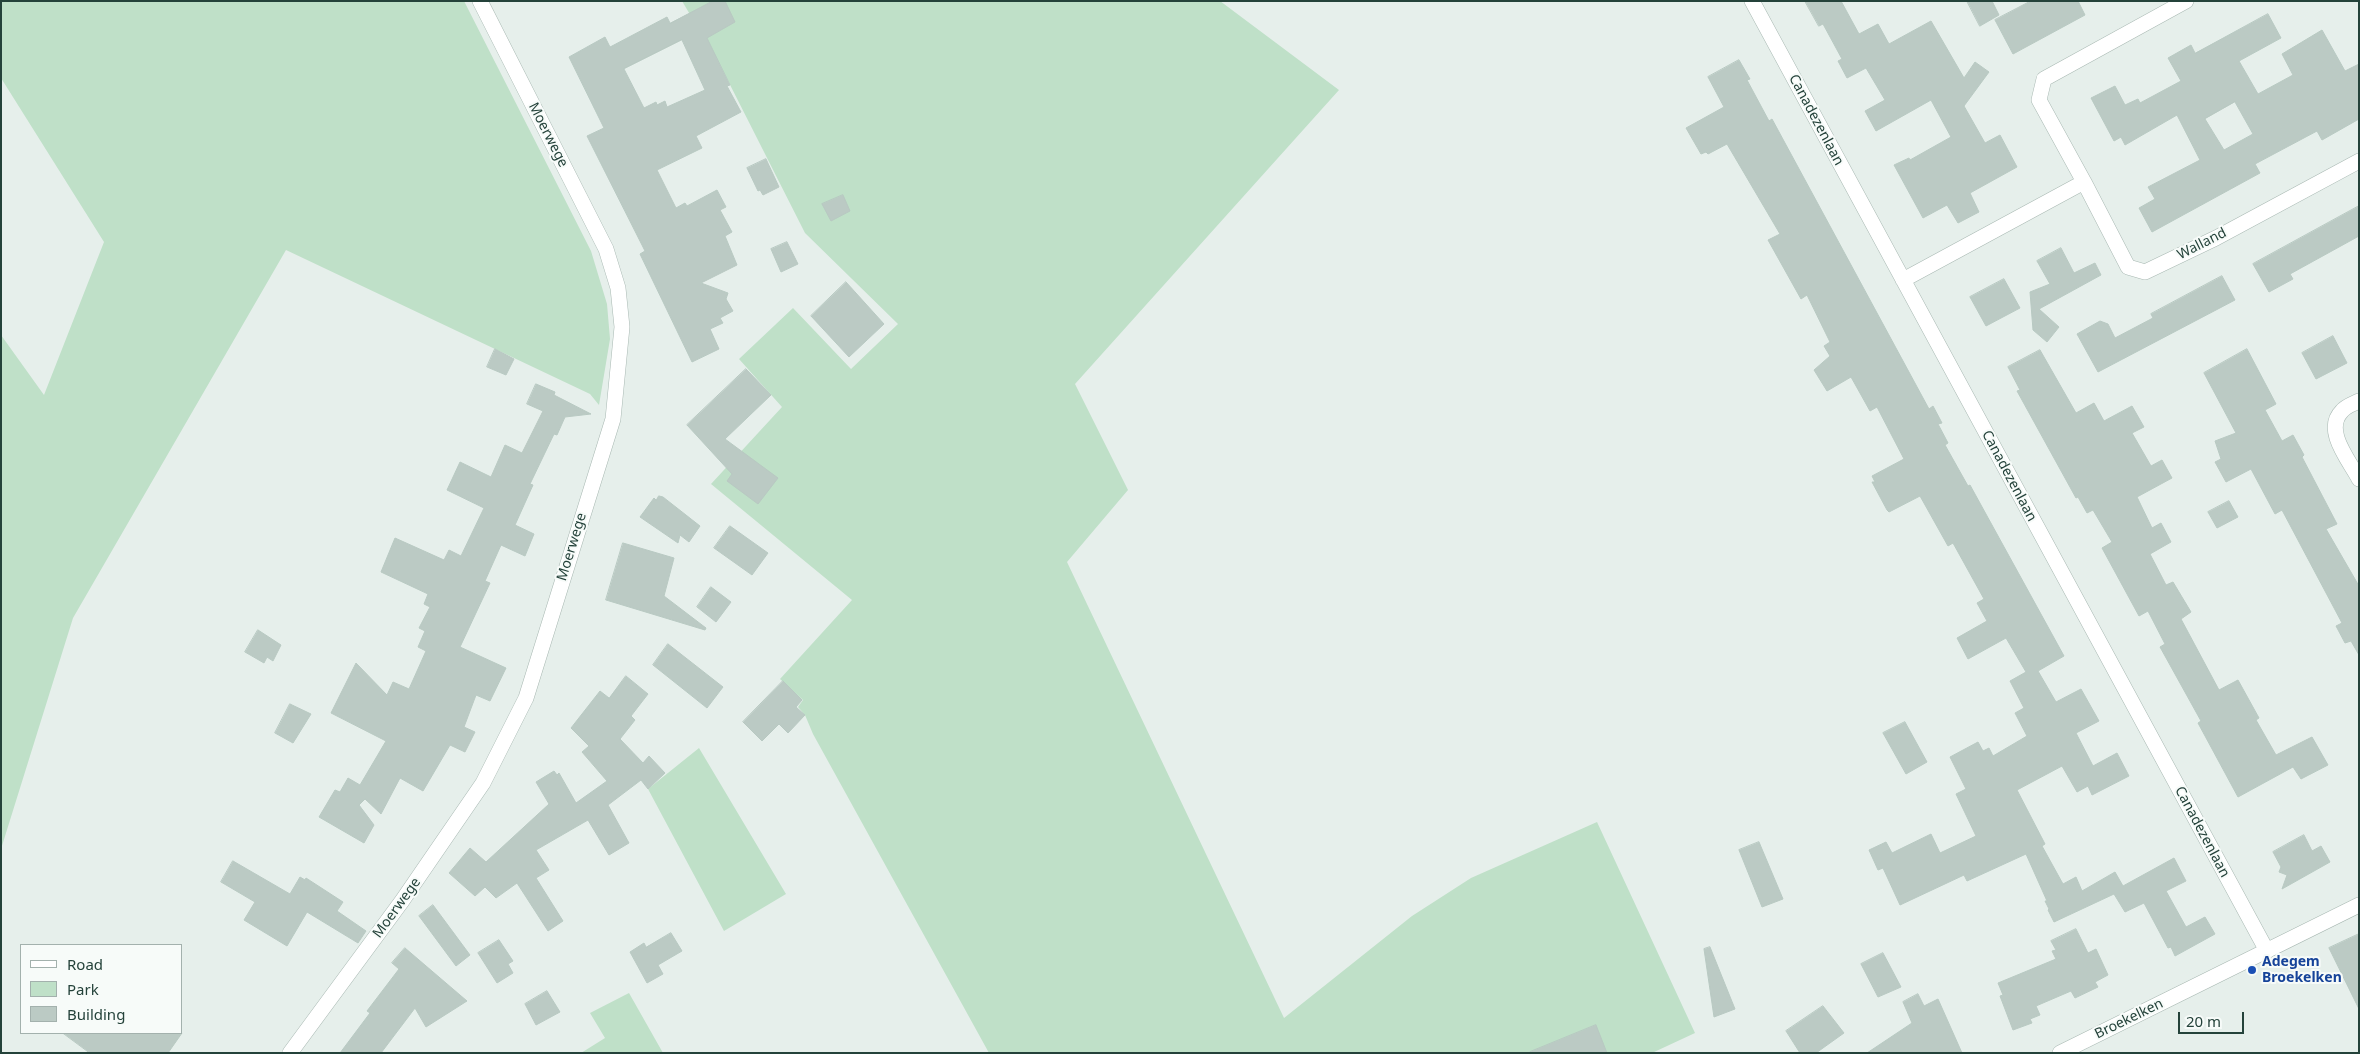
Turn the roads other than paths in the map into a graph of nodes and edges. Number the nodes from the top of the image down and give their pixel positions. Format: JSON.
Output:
{"nodes":[{"id":1,"x":480,"y":1,"type":"edge"},
{"id":2,"x":1752,"y":1,"type":"edge"},
{"id":3,"x":2186,"y":1,"type":"edge"},
{"id":4,"x":2359,"y":161,"type":"edge"},
{"id":5,"x":2084,"y":182,"type":"junction"},
{"id":6,"x":1903,"y":280,"type":"junction"},
{"id":7,"x":2359,"y":401,"type":"edge"},
{"id":8,"x":2359,"y":479,"type":"edge"},
{"id":9,"x":2359,"y":905,"type":"edge"},
{"id":10,"x":2267,"y":951,"type":"junction"},
{"id":11,"x":290,"y":1053,"type":"edge"},
{"id":12,"x":2060,"y":1053,"type":"edge"}],
"edges":[{"from":1,"to":11,"type":"street","name":"Moerwege"},
{"from":2,"to":6,"type":"street","name":"Canadezenlaan"},
{"from":3,"to":5,"type":"street","name":"Walland"},
{"from":4,"to":5,"type":"street","name":"Walland"},
{"from":5,"to":6,"type":"street"},
{"from":6,"to":10,"type":"street","name":"Canadezenlaan"},
{"from":7,"to":8,"type":"street"},
{"from":9,"to":10,"type":"street","name":"Broekelken"},
{"from":10,"to":12,"type":"street","name":"Broekelken"}]}
